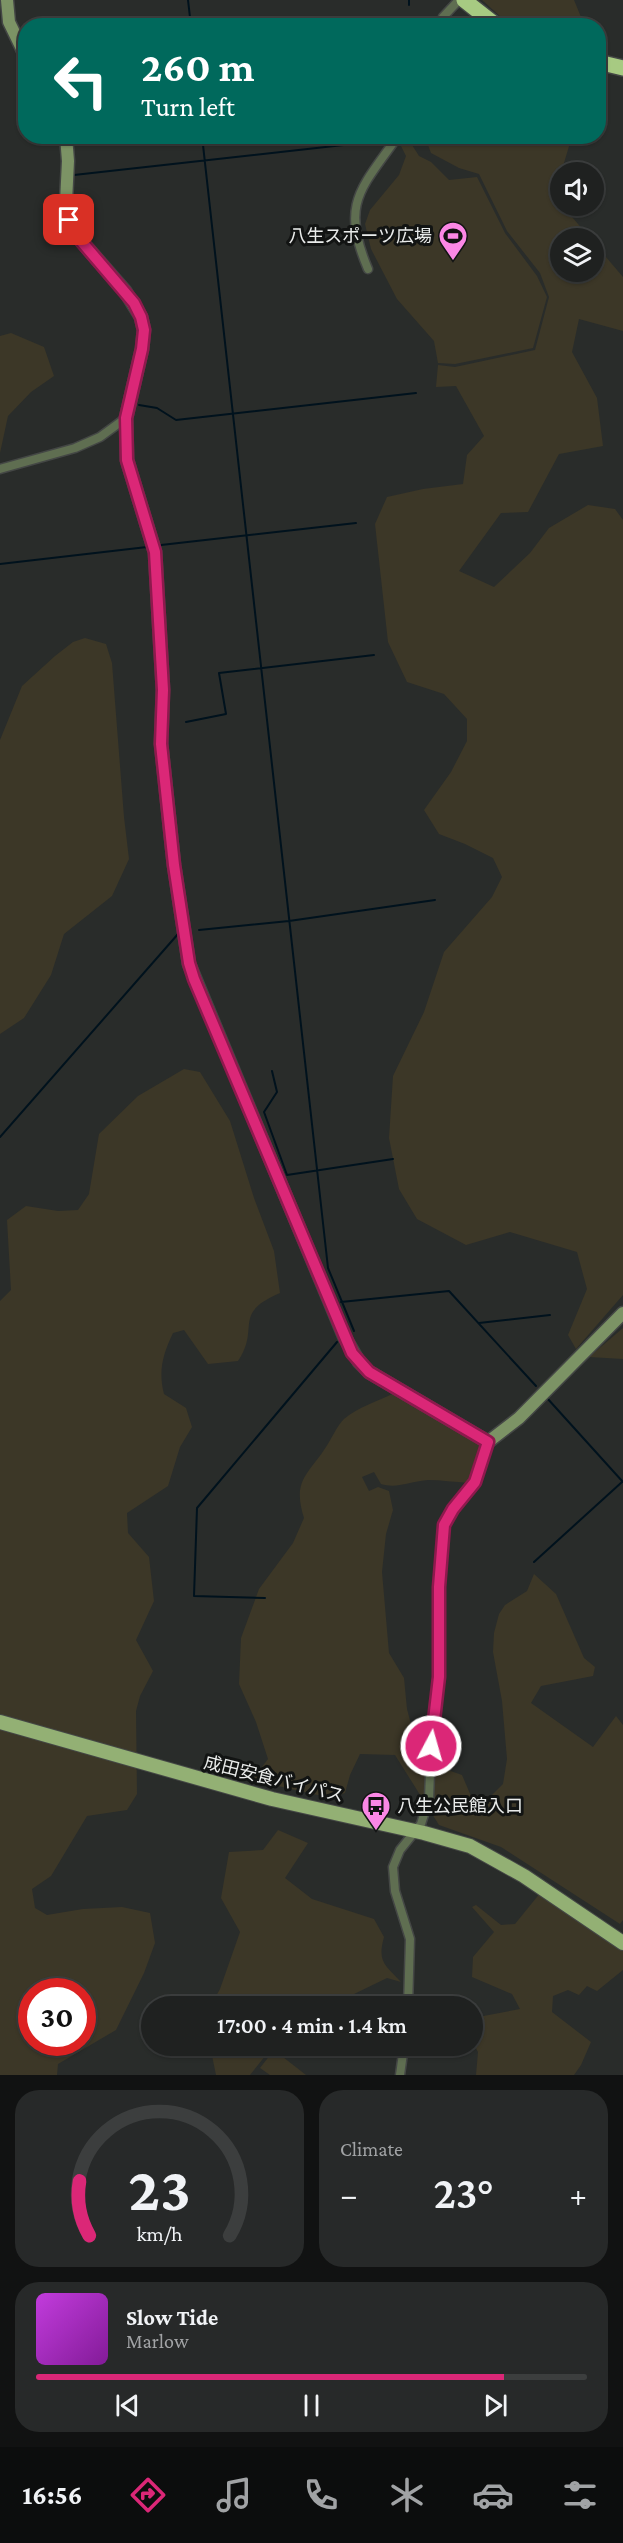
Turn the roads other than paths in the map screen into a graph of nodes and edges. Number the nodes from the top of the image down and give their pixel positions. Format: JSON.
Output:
{"nodes":[{"id":1,"x":7,"y":0,"type":"edge"},
{"id":2,"x":461,"y":0,"type":"edge"},
{"id":3,"x":444,"y":18,"type":"edge"},
{"id":4,"x":486,"y":18,"type":"edge"},
{"id":5,"x":18,"y":41,"type":"edge"},
{"id":6,"x":606,"y":64,"type":"edge"},
{"id":7,"x":623,"y":68,"type":"edge"},
{"id":8,"x":67,"y":144,"type":"edge"},
{"id":9,"x":392,"y":144,"type":"edge"},
{"id":10,"x":368,"y":269,"type":"dead end"},
{"id":11,"x":126,"y":418,"type":"junction"},
{"id":12,"x":0,"y":470,"type":"edge"},
{"id":13,"x":623,"y":1313,"type":"edge"},
{"id":14,"x":488,"y":1442,"type":"junction"},
{"id":15,"x":0,"y":1722,"type":"edge"},
{"id":16,"x":413,"y":1831,"type":"junction"},
{"id":17,"x":623,"y":1943,"type":"edge"},
{"id":18,"x":408,"y":1996,"type":"edge"},
{"id":19,"x":403,"y":2056,"type":"edge"},
{"id":20,"x":400,"y":2075,"type":"edge"}],
"edges":[{"from":1,"to":5,"type":"street"},
{"from":2,"to":3,"type":"street"},
{"from":2,"to":4,"type":"highway"},
{"from":6,"to":7,"type":"highway"},
{"from":8,"to":11,"type":"street"},
{"from":9,"to":10,"type":"street"},
{"from":11,"to":12,"type":"street"},
{"from":11,"to":14,"type":"street"},
{"from":13,"to":14,"type":"street"},
{"from":14,"to":16,"type":"street"},
{"from":15,"to":16,"type":"main road","name":"成田安食バイパス"},
{"from":16,"to":17,"type":"main road","name":"成田安食バイパス"},
{"from":16,"to":18,"type":"street"},
{"from":19,"to":20,"type":"street"}]}
